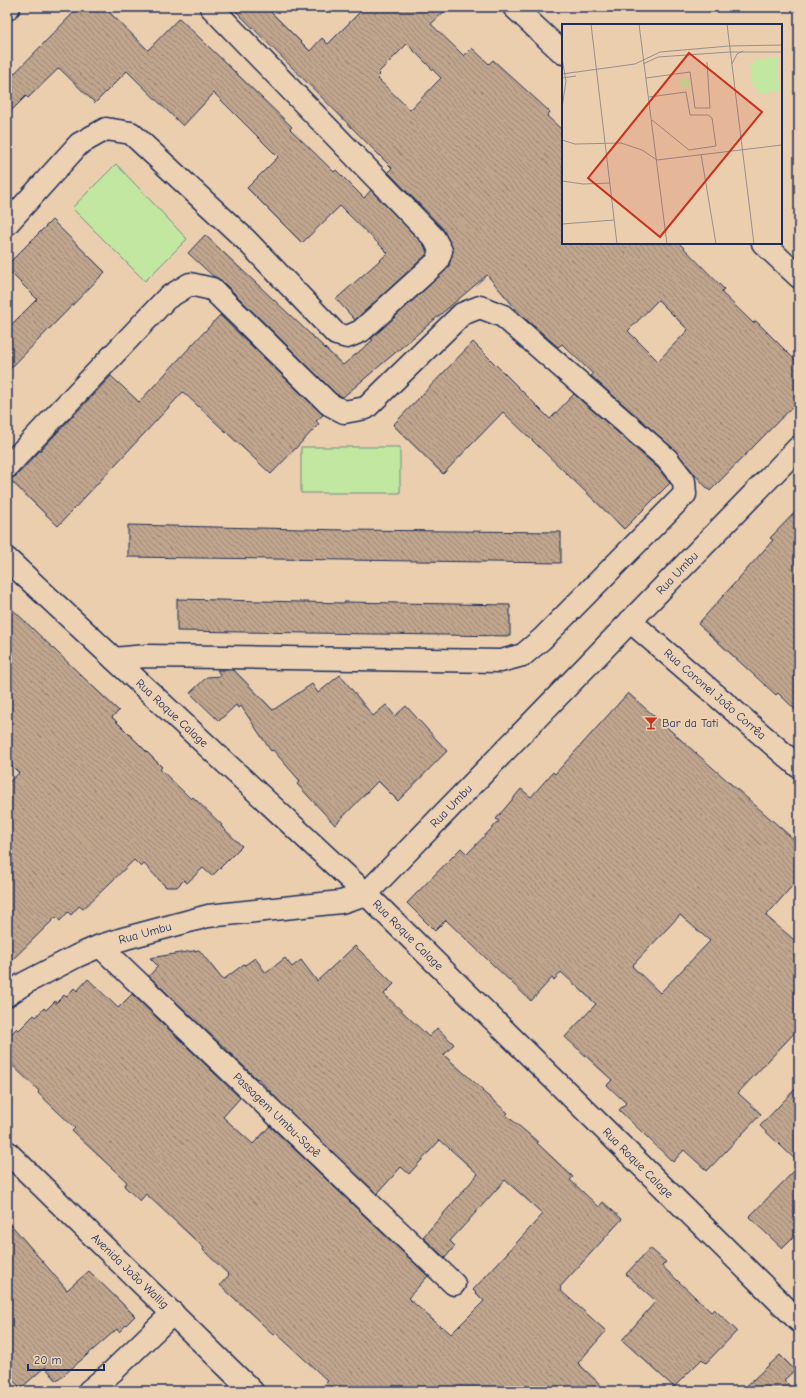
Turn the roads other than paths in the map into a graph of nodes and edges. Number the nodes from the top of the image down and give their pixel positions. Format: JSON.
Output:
{"nodes":[{"id":1,"x":211,"y":7,"type":"edge"},
{"id":2,"x":514,"y":7,"type":"edge"},
{"id":3,"x":562,"y":52,"type":"edge"},
{"id":4,"x":7,"y":224,"type":"edge"},
{"id":5,"x":764,"y":244,"type":"edge"},
{"id":6,"x":799,"y":277,"type":"edge"},
{"id":7,"x":799,"y":447,"type":"edge"},
{"id":8,"x":7,"y":467,"type":"edge"},
{"id":9,"x":7,"y":559,"type":"edge"},
{"id":10,"x":630,"y":621,"type":"junction"},
{"id":11,"x":114,"y":659,"type":"junction"},
{"id":12,"x":799,"y":767,"type":"edge"},
{"id":13,"x":366,"y":894,"type":"junction"},
{"id":14,"x":100,"y":946,"type":"junction"},
{"id":15,"x":7,"y":995,"type":"edge"},
{"id":16,"x":7,"y":1152,"type":"edge"},
{"id":17,"x":454,"y":1284,"type":"dead end"},
{"id":18,"x":173,"y":1313,"type":"junction"},
{"id":19,"x":799,"y":1321,"type":"edge"},
{"id":20,"x":89,"y":1391,"type":"edge"},
{"id":21,"x":252,"y":1391,"type":"edge"}],
"edges":[{"from":1,"to":4,"type":"street"},
{"from":2,"to":3,"type":"street"},
{"from":5,"to":6,"type":"street"},
{"from":7,"to":10,"type":"street","name":"Rua Umbu"},
{"from":8,"to":11,"type":"street"},
{"from":9,"to":11,"type":"street","name":"Rua Roque Calage"},
{"from":10,"to":12,"type":"street","name":"Rua Coronel João Corrêa"},
{"from":10,"to":13,"type":"street","name":"Rua Umbu"},
{"from":11,"to":13,"type":"street","name":"Rua Roque Calage"},
{"from":13,"to":14,"type":"street","name":"Rua Umbu"},
{"from":13,"to":19,"type":"street","name":"Rua Roque Calage"},
{"from":14,"to":15,"type":"street","name":"Rua Umbu"},
{"from":14,"to":17,"type":"street","name":"Passagem Umbu-Sapê"},
{"from":16,"to":18,"type":"street","name":"Avenida João Wallig"},
{"from":18,"to":20,"type":"street"},
{"from":18,"to":21,"type":"street","name":"Avenida João Wallig"}]}
